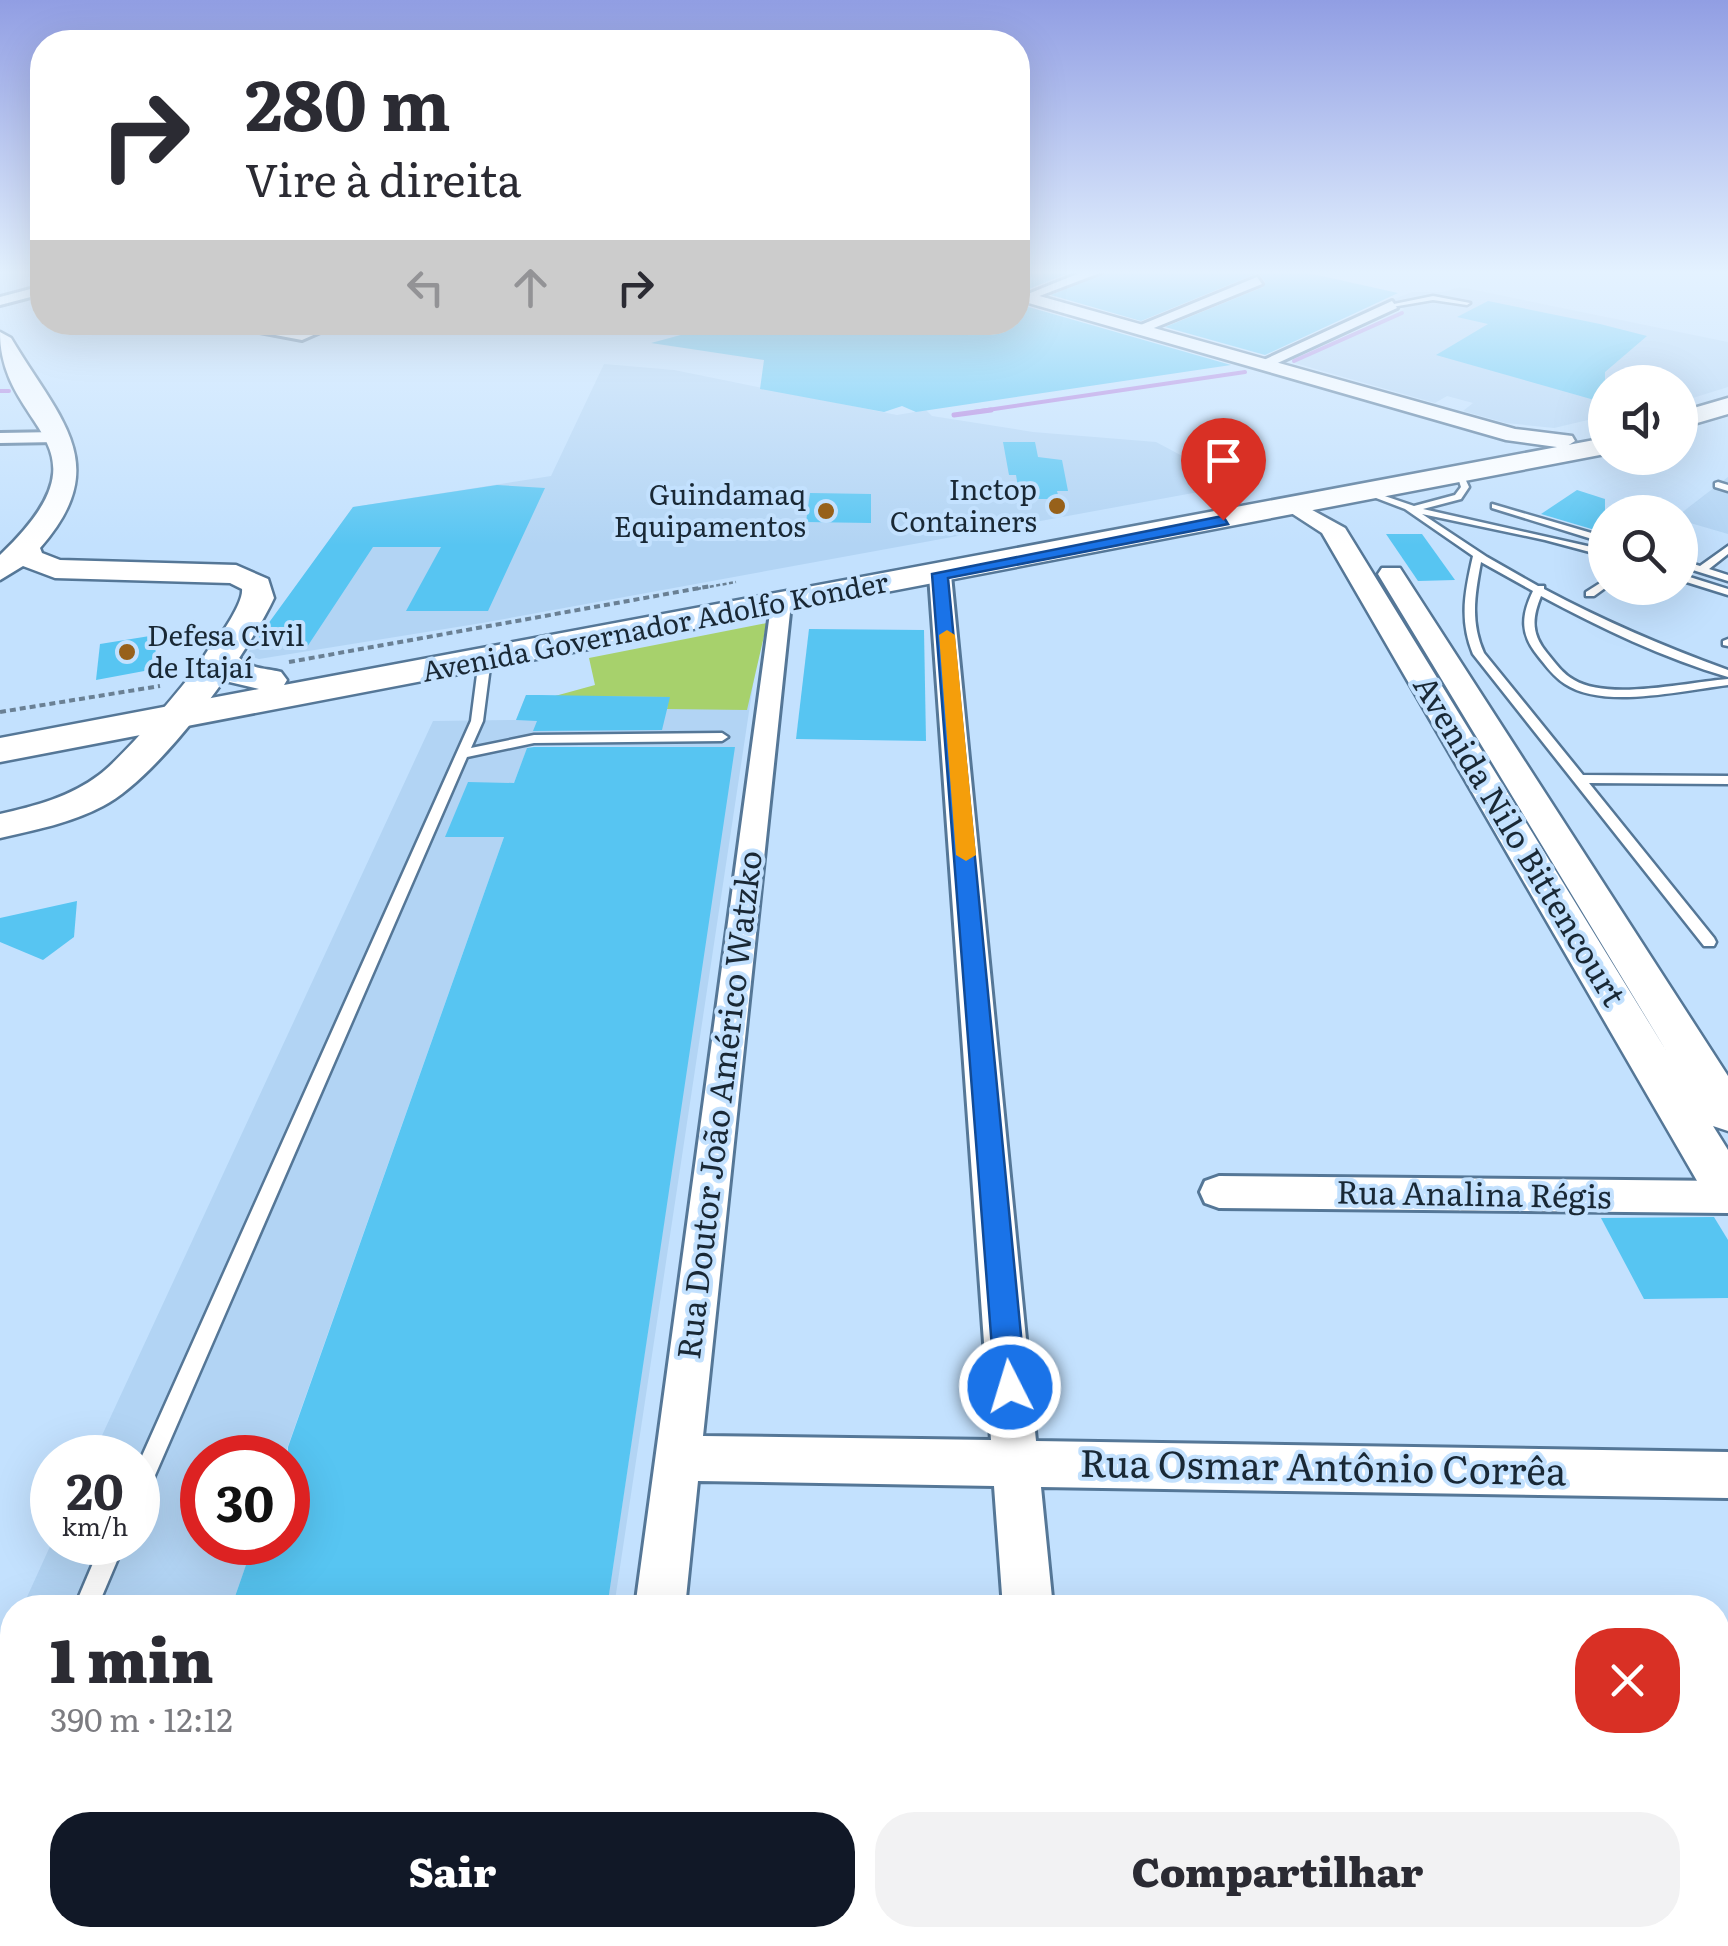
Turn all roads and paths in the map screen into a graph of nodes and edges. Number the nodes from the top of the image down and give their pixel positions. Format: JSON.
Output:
{"nodes":[{"id":1,"x":14,"y":363,"type":"edge"},
{"id":2,"x":1259,"y":363,"type":"edge"},
{"id":3,"x":1263,"y":364,"type":"joint"},
{"id":4,"x":1728,"y":406,"type":"edge"},
{"id":5,"x":1698,"y":419,"type":"edge"},
{"id":6,"x":1728,"y":420,"type":"edge"},
{"id":7,"x":1698,"y":423,"type":"edge"},
{"id":8,"x":1588,"y":437,"type":"edge"},
{"id":9,"x":0,"y":438,"type":"edge"},
{"id":10,"x":57,"y":438,"type":"junction"},
{"id":11,"x":1518,"y":442,"type":"junction"},
{"id":12,"x":1588,"y":449,"type":"edge"},
{"id":13,"x":1459,"y":474,"type":"junction"},
{"id":14,"x":1354,"y":495,"type":"junction"},
{"id":15,"x":1494,"y":506,"type":"dead end"},
{"id":16,"x":1294,"y":507,"type":"junction"},
{"id":17,"x":1409,"y":510,"type":"junction"},
{"id":18,"x":1588,"y":534,"type":"edge"},
{"id":19,"x":1588,"y":543,"type":"edge"},
{"id":20,"x":1582,"y":546,"type":"junction"},
{"id":21,"x":25,"y":548,"type":"junction"},
{"id":22,"x":1588,"y":548,"type":"edge"},
{"id":23,"x":1728,"y":548,"type":"edge"},
{"id":24,"x":1478,"y":554,"type":"junction"},
{"id":25,"x":1698,"y":569,"type":"edge"},
{"id":26,"x":1702,"y":570,"type":"junction"},
{"id":27,"x":0,"y":571,"type":"edge"},
{"id":28,"x":82,"y":572,"type":"junction"},
{"id":29,"x":940,"y":574,"type":"junction"},
{"id":30,"x":1728,"y":578,"type":"edge"},
{"id":31,"x":1698,"y":583,"type":"edge"},
{"id":32,"x":0,"y":585,"type":"edge"},
{"id":33,"x":1540,"y":588,"type":"junction"},
{"id":34,"x":1728,"y":592,"type":"edge"},
{"id":35,"x":780,"y":603,"type":"junction"},
{"id":36,"x":486,"y":658,"type":"junction"},
{"id":37,"x":1728,"y":674,"type":"edge"},
{"id":38,"x":1728,"y":682,"type":"edge"},
{"id":39,"x":198,"y":687,"type":"junction"},
{"id":40,"x":0,"y":712,"type":"edge"},
{"id":41,"x":0,"y":730,"type":"edge"},
{"id":42,"x":722,"y":737,"type":"dead end"},
{"id":43,"x":0,"y":750,"type":"edge"},
{"id":44,"x":462,"y":754,"type":"junction"},
{"id":45,"x":1577,"y":779,"type":"junction"},
{"id":46,"x":1728,"y":780,"type":"edge"},
{"id":47,"x":0,"y":826,"type":"edge"},
{"id":48,"x":1708,"y":942,"type":"dead end"},
{"id":49,"x":1669,"y":1093,"type":"junction"},
{"id":50,"x":1724,"y":1100,"type":"edge"},
{"id":51,"x":1219,"y":1192,"type":"dead end"},
{"id":52,"x":1728,"y":1194,"type":"edge"},
{"id":53,"x":160,"y":1438,"type":"edge"},
{"id":54,"x":678,"y":1458,"type":"junction"},
{"id":55,"x":1017,"y":1464,"type":"junction"},
{"id":56,"x":1728,"y":1475,"type":"edge"},
{"id":57,"x":104,"y":1565,"type":"edge"},
{"id":58,"x":91,"y":1595,"type":"edge"},
{"id":59,"x":662,"y":1595,"type":"edge"},
{"id":60,"x":1027,"y":1595,"type":"edge"}],
"edges":[{"from":1,"to":10,"type":"main road"},
{"from":2,"to":3,"type":"street"},
{"from":3,"to":11,"type":"street"},
{"from":4,"to":5,"type":"main road"},
{"from":6,"to":7,"type":"main road"},
{"from":8,"to":11,"type":"main road","name":"Avenida Governador Adolfo Konder"},
{"from":9,"to":10,"type":"street"},
{"from":10,"to":21,"type":"main road"},
{"from":11,"to":39,"type":"main road","name":"Avenida Governador Adolfo Konder"},
{"from":12,"to":13,"type":"main road","name":"Avenida Governador Adolfo Konder"},
{"from":13,"to":14,"type":"main road","name":"Avenida Governador Adolfo Konder"},
{"from":13,"to":17,"type":"lane"},
{"from":14,"to":16,"type":"main road","name":"Avenida Governador Adolfo Konder"},
{"from":14,"to":17,"type":"lane"},
{"from":14,"to":50,"type":"street","name":"Avenida Nilo Bittencourt"},
{"from":15,"to":18,"type":"lane"},
{"from":16,"to":29,"type":"main road","name":"Avenida Governador Adolfo Konder"},
{"from":16,"to":49,"type":"street","name":"Avenida Nilo Bittencourt"},
{"from":17,"to":20,"type":"lane"},
{"from":17,"to":24,"type":"lane"},
{"from":19,"to":20,"type":"lane"},
{"from":20,"to":22,"type":"lane"},
{"from":21,"to":27,"type":"main road"},
{"from":21,"to":28,"type":"main road"},
{"from":23,"to":26,"type":"lane"},
{"from":24,"to":33,"type":"lane"},
{"from":24,"to":45,"type":"lane"},
{"from":25,"to":26,"type":"lane"},
{"from":26,"to":30,"type":"lane"},
{"from":28,"to":32,"type":"main road"},
{"from":28,"to":39,"type":"main road"},
{"from":29,"to":35,"type":"main road","name":"Avenida Governador Adolfo Konder"},
{"from":29,"to":55,"type":"street"},
{"from":31,"to":34,"type":"lane"},
{"from":33,"to":37,"type":"lane"},
{"from":33,"to":38,"type":"lane"},
{"from":35,"to":36,"type":"main road","name":"Avenida Governador Adolfo Konder"},
{"from":35,"to":54,"type":"street","name":"Rua Doutor João Américo Watzko"},
{"from":36,"to":39,"type":"main road","name":"Avenida Governador Adolfo Konder"},
{"from":36,"to":44,"type":"lane"},
{"from":39,"to":40,"type":"path"},
{"from":39,"to":41,"type":"main road","name":"Avenida Governador Adolfo Konder"},
{"from":39,"to":43,"type":"main road","name":"Avenida Governador Adolfo Konder"},
{"from":39,"to":47,"type":"main road"},
{"from":42,"to":44,"type":"lane"},
{"from":44,"to":53,"type":"lane"},
{"from":45,"to":46,"type":"lane"},
{"from":45,"to":48,"type":"lane"},
{"from":49,"to":50,"type":"street"},
{"from":49,"to":52,"type":"street","name":"Avenida Nilo Bittencourt"},
{"from":51,"to":52,"type":"street","name":"Rua Analina Régis"},
{"from":54,"to":55,"type":"street","name":"Rua Osmar Antônio Corrêa"},
{"from":54,"to":59,"type":"street","name":"Rua Doutor João Américo Watzko"},
{"from":55,"to":56,"type":"street","name":"Rua Osmar Antônio Corrêa"},
{"from":55,"to":60,"type":"street"},
{"from":57,"to":58,"type":"lane"}]}
